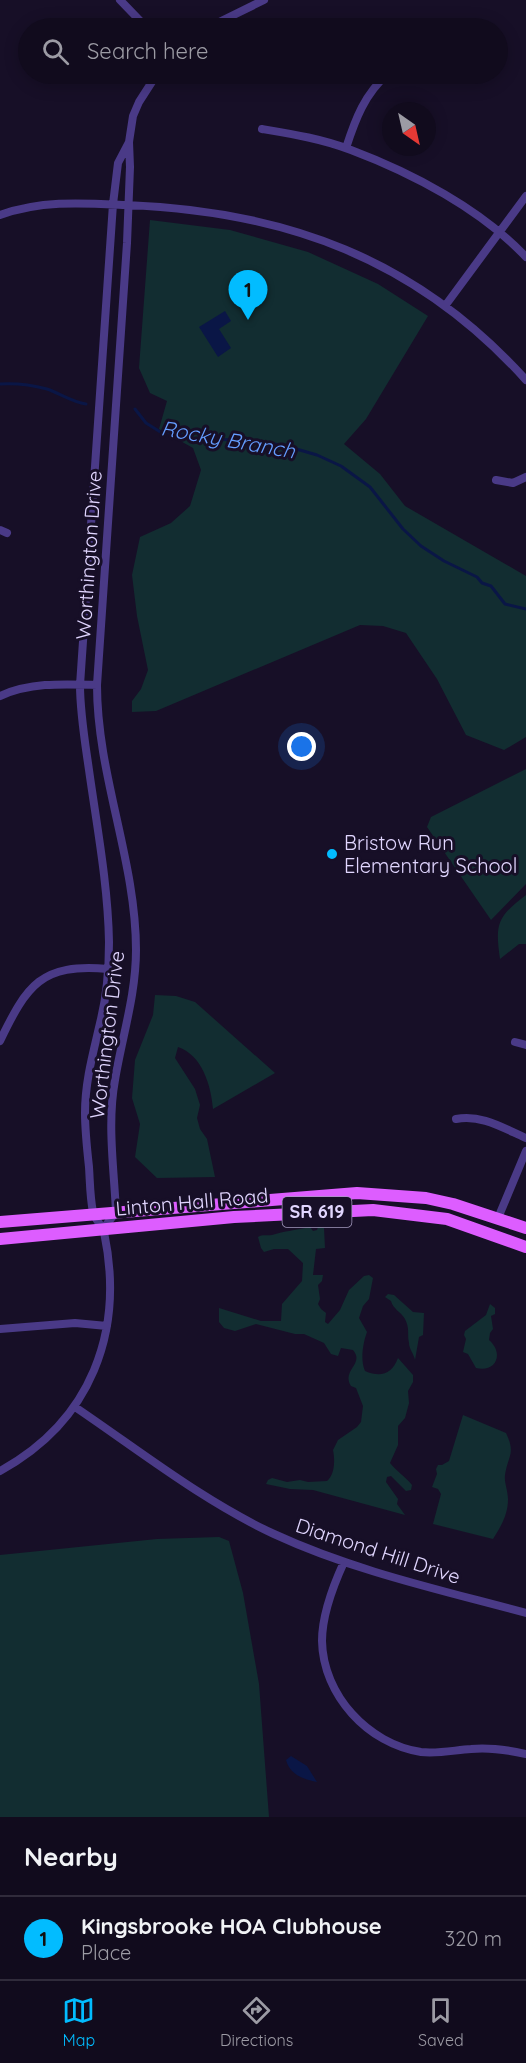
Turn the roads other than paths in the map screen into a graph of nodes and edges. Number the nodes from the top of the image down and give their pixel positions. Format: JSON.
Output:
{"nodes":[{"id":1,"x":120,"y":0,"type":"edge"},
{"id":2,"x":264,"y":0,"type":"edge"},
{"id":3,"x":137,"y":18,"type":"edge"},
{"id":4,"x":227,"y":18,"type":"edge"},
{"id":5,"x":151,"y":84,"type":"edge"},
{"id":6,"x":378,"y":84,"type":"edge"},
{"id":7,"x":262,"y":129,"type":"dead end"},
{"id":8,"x":129,"y":142,"type":"junction"},
{"id":9,"x":346,"y":148,"type":"junction"},
{"id":10,"x":526,"y":196,"type":"edge"},
{"id":11,"x":113,"y":204,"type":"junction"},
{"id":12,"x":128,"y":205,"type":"junction"},
{"id":13,"x":0,"y":215,"type":"edge"},
{"id":14,"x":500,"y":233,"type":"junction"},
{"id":15,"x":526,"y":257,"type":"edge"},
{"id":16,"x":445,"y":306,"type":"junction"},
{"id":17,"x":526,"y":380,"type":"edge"},
{"id":18,"x":526,"y":477,"type":"edge"},
{"id":19,"x":496,"y":480,"type":"dead end"},
{"id":20,"x":80,"y":685,"type":"junction"},
{"id":21,"x":97,"y":685,"type":"junction"},
{"id":22,"x":0,"y":696,"type":"edge"},
{"id":23,"x":108,"y":969,"type":"junction"},
{"id":24,"x":0,"y":1041,"type":"edge"},
{"id":25,"x":515,"y":1042,"type":"dead end"},
{"id":26,"x":526,"y":1045,"type":"edge"},
{"id":27,"x":456,"y":1119,"type":"dead end"},
{"id":28,"x":526,"y":1138,"type":"edge"},
{"id":29,"x":526,"y":1151,"type":"edge"},
{"id":30,"x":116,"y":1212,"type":"junction"},
{"id":31,"x":93,"y":1214,"type":"junction"},
{"id":32,"x":498,"y":1218,"type":"junction"},
{"id":33,"x":0,"y":1222,"type":"edge"},
{"id":34,"x":526,"y":1228,"type":"edge"},
{"id":35,"x":103,"y":1229,"type":"junction"},
{"id":36,"x":0,"y":1239,"type":"edge"},
{"id":37,"x":526,"y":1247,"type":"edge"},
{"id":38,"x":107,"y":1326,"type":"junction"},
{"id":39,"x":0,"y":1329,"type":"edge"},
{"id":40,"x":75,"y":1407,"type":"junction"},
{"id":41,"x":0,"y":1471,"type":"edge"},
{"id":42,"x":344,"y":1562,"type":"junction"},
{"id":43,"x":526,"y":1613,"type":"edge"},
{"id":44,"x":526,"y":1754,"type":"edge"}],
"edges":[{"from":1,"to":3,"type":"street"},
{"from":2,"to":4,"type":"street"},
{"from":5,"to":8,"type":"street","name":"Worthington Drive"},
{"from":6,"to":9,"type":"street"},
{"from":7,"to":9,"type":"street"},
{"from":8,"to":11,"type":"street","name":"Worthington Drive"},
{"from":8,"to":12,"type":"street","name":"Worthington Drive"},
{"from":9,"to":14,"type":"street"},
{"from":10,"to":14,"type":"street"},
{"from":11,"to":12,"type":"street"},
{"from":11,"to":13,"type":"street"},
{"from":11,"to":20,"type":"street","name":"Worthington Drive"},
{"from":12,"to":16,"type":"street"},
{"from":12,"to":21,"type":"street","name":"Worthington Drive"},
{"from":14,"to":15,"type":"street"},
{"from":14,"to":16,"type":"street"},
{"from":16,"to":17,"type":"street"},
{"from":18,"to":19,"type":"street"},
{"from":20,"to":21,"type":"street"},
{"from":20,"to":22,"type":"street"},
{"from":20,"to":23,"type":"street","name":"Worthington Drive"},
{"from":21,"to":30,"type":"street","name":"Worthington Drive"},
{"from":23,"to":24,"type":"street"},
{"from":23,"to":31,"type":"street","name":"Worthington Drive"},
{"from":25,"to":26,"type":"street"},
{"from":27,"to":28,"type":"street"},
{"from":29,"to":32,"type":"street"},
{"from":30,"to":31,"type":"main road","name":"Linton Hall Road","number":"SR 619"},
{"from":30,"to":32,"type":"main road","name":"Linton Hall Road","number":"SR 619"},
{"from":30,"to":35,"type":"street"},
{"from":31,"to":33,"type":"main road","name":"Linton Hall Road","number":"SR 619"},
{"from":31,"to":35,"type":"street","name":"Worthington Drive"},
{"from":32,"to":34,"type":"main road","name":"Linton Hall Road","number":"SR 619"},
{"from":35,"to":36,"type":"main road","name":"Linton Hall Road","number":"SR 619"},
{"from":35,"to":37,"type":"main road","name":"Linton Hall Road","number":"SR 619"},
{"from":35,"to":38,"type":"street"},
{"from":38,"to":39,"type":"street"},
{"from":38,"to":40,"type":"street"},
{"from":40,"to":41,"type":"street"},
{"from":40,"to":42,"type":"street","name":"Diamond Hill Drive"},
{"from":42,"to":43,"type":"street","name":"Diamond Hill Drive"},
{"from":42,"to":44,"type":"street"}]}
